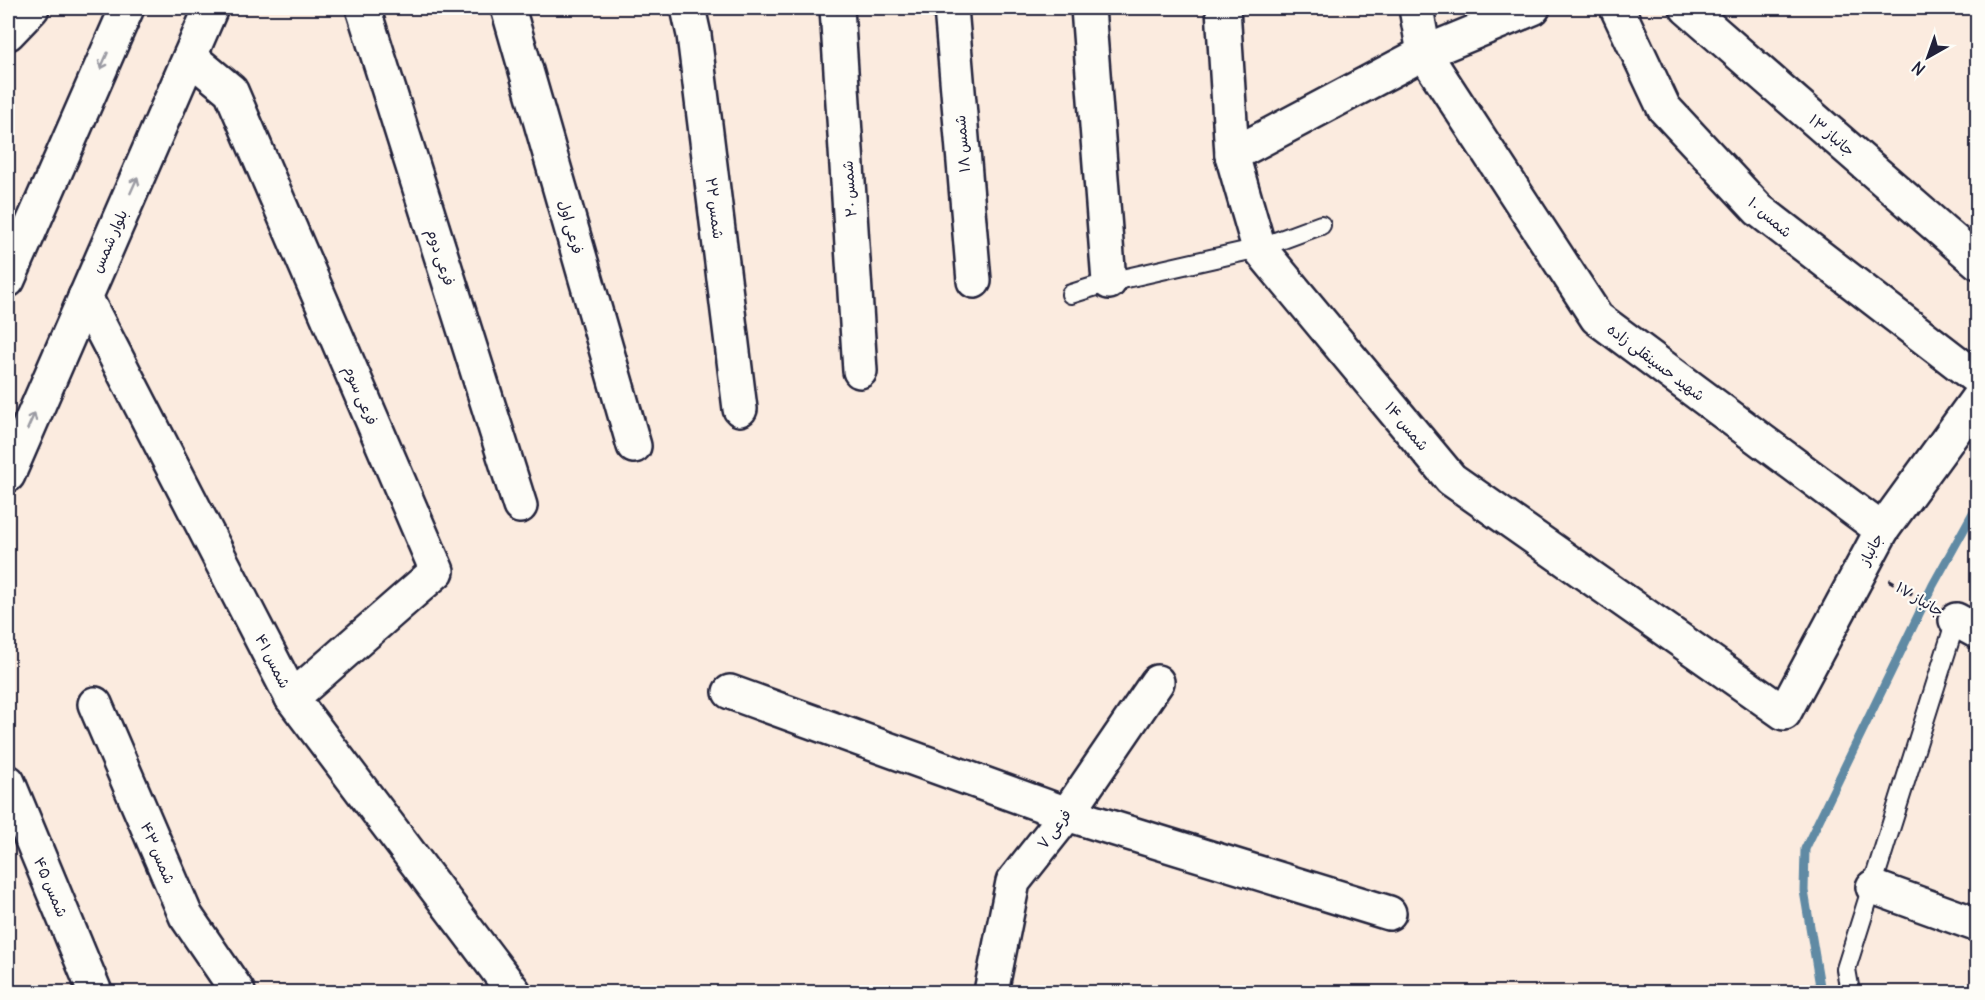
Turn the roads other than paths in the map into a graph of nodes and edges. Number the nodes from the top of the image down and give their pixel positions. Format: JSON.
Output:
{"nodes":[{"id":1,"x":32,"y":8,"type":"edge"},
{"id":2,"x":127,"y":8,"type":"edge"},
{"id":3,"x":211,"y":8,"type":"edge"},
{"id":4,"x":363,"y":8,"type":"edge"},
{"id":5,"x":508,"y":8,"type":"edge"},
{"id":6,"x":688,"y":8,"type":"edge"},
{"id":7,"x":837,"y":8,"type":"edge"},
{"id":8,"x":951,"y":8,"type":"edge"},
{"id":9,"x":1088,"y":8,"type":"edge"},
{"id":10,"x":1223,"y":8,"type":"edge"},
{"id":11,"x":1416,"y":8,"type":"edge"},
{"id":12,"x":1533,"y":8,"type":"edge"},
{"id":13,"x":1617,"y":8,"type":"edge"},
{"id":14,"x":1687,"y":8,"type":"edge"},
{"id":15,"x":8,"y":33,"type":"edge"},
{"id":16,"x":1425,"y":53,"type":"junction"},
{"id":17,"x":190,"y":57,"type":"junction"},
{"id":18,"x":1232,"y":155,"type":"junction"},
{"id":19,"x":1321,"y":225,"type":"dead end"},
{"id":20,"x":1260,"y":248,"type":"junction"},
{"id":21,"x":1977,"y":262,"type":"edge"},
{"id":22,"x":8,"y":280,"type":"edge"},
{"id":23,"x":974,"y":281,"type":"dead end"},
{"id":24,"x":1109,"y":282,"type":"junction"},
{"id":25,"x":1071,"y":294,"type":"dead end"},
{"id":26,"x":85,"y":297,"type":"junction"},
{"id":27,"x":860,"y":371,"type":"dead end"},
{"id":28,"x":1977,"y":379,"type":"edge"},
{"id":29,"x":1977,"y":398,"type":"edge"},
{"id":30,"x":740,"y":409,"type":"dead end"},
{"id":31,"x":634,"y":446,"type":"dead end"},
{"id":32,"x":8,"y":475,"type":"edge"},
{"id":33,"x":520,"y":506,"type":"dead end"},
{"id":34,"x":1882,"y":530,"type":"junction"},
{"id":35,"x":1966,"y":626,"type":"edge"},
{"id":36,"x":1157,"y":682,"type":"dead end"},
{"id":37,"x":730,"y":692,"type":"dead end"},
{"id":38,"x":292,"y":698,"type":"junction"},
{"id":39,"x":94,"y":704,"type":"dead end"},
{"id":40,"x":1784,"y":713,"type":"joint"},
{"id":41,"x":8,"y":782,"type":"edge"},
{"id":42,"x":1067,"y":814,"type":"junction"},
{"id":43,"x":1873,"y":887,"type":"junction"},
{"id":44,"x":1389,"y":913,"type":"dead end"},
{"id":45,"x":1977,"y":925,"type":"edge"},
{"id":46,"x":95,"y":993,"type":"edge"},
{"id":47,"x":238,"y":993,"type":"edge"},
{"id":48,"x":514,"y":993,"type":"edge"},
{"id":49,"x":991,"y":993,"type":"edge"},
{"id":50,"x":1850,"y":993,"type":"edge"}],
"edges":[{"from":1,"to":15,"type":"street"},
{"from":2,"to":22,"type":"street","one_way":true},
{"from":3,"to":17,"type":"street","name":"بلوار شمس"},
{"from":4,"to":33,"type":"street","name":"فرعی دوم"},
{"from":5,"to":31,"type":"street","name":"فرعی اول"},
{"from":6,"to":30,"type":"street","name":"شمس ۲۲"},
{"from":7,"to":27,"type":"street","name":"شمس ۲۰"},
{"from":8,"to":23,"type":"street","name":"شمس ۱۸"},
{"from":9,"to":24,"type":"street"},
{"from":10,"to":18,"type":"street","name":"شمس ۱۴"},
{"from":11,"to":16,"type":"street"},
{"from":12,"to":16,"type":"street"},
{"from":13,"to":28,"type":"street","name":"شمس ۱۰"},
{"from":14,"to":21,"type":"street","name":"جانباز ۱۳"},
{"from":16,"to":18,"type":"street"},
{"from":16,"to":34,"type":"street","name":"شهید حسینقلی زاده"},
{"from":26,"to":17,"type":"street","name":"بلوار شمس","one_way":true},
{"from":17,"to":38,"type":"street","name":"فرعی سوم"},
{"from":18,"to":20,"type":"street","name":"شمس ۱۴"},
{"from":19,"to":20,"type":"lane"},
{"from":20,"to":24,"type":"lane"},
{"from":20,"to":40,"type":"street","name":"شمس ۱۴"},
{"from":24,"to":25,"type":"lane"},
{"from":32,"to":26,"type":"street","name":"بلوار شمس","one_way":true},
{"from":26,"to":38,"type":"street","name":"شمس ۴۱"},
{"from":29,"to":34,"type":"street","name":"جانباز"},
{"from":34,"to":40,"type":"street","name":"جانباز"},
{"from":35,"to":43,"type":"lane"},
{"from":36,"to":42,"type":"street","name":"فرعی ۷"},
{"from":37,"to":42,"type":"street"},
{"from":38,"to":48,"type":"street","name":"شمس ۴۱"},
{"from":39,"to":47,"type":"street","name":"شمس ۴۳"},
{"from":41,"to":46,"type":"street","name":"شمس ۴۵"},
{"from":42,"to":44,"type":"street"},
{"from":42,"to":49,"type":"street","name":"فرعی ۷"},
{"from":43,"to":45,"type":"street"},
{"from":43,"to":50,"type":"lane"}]}
